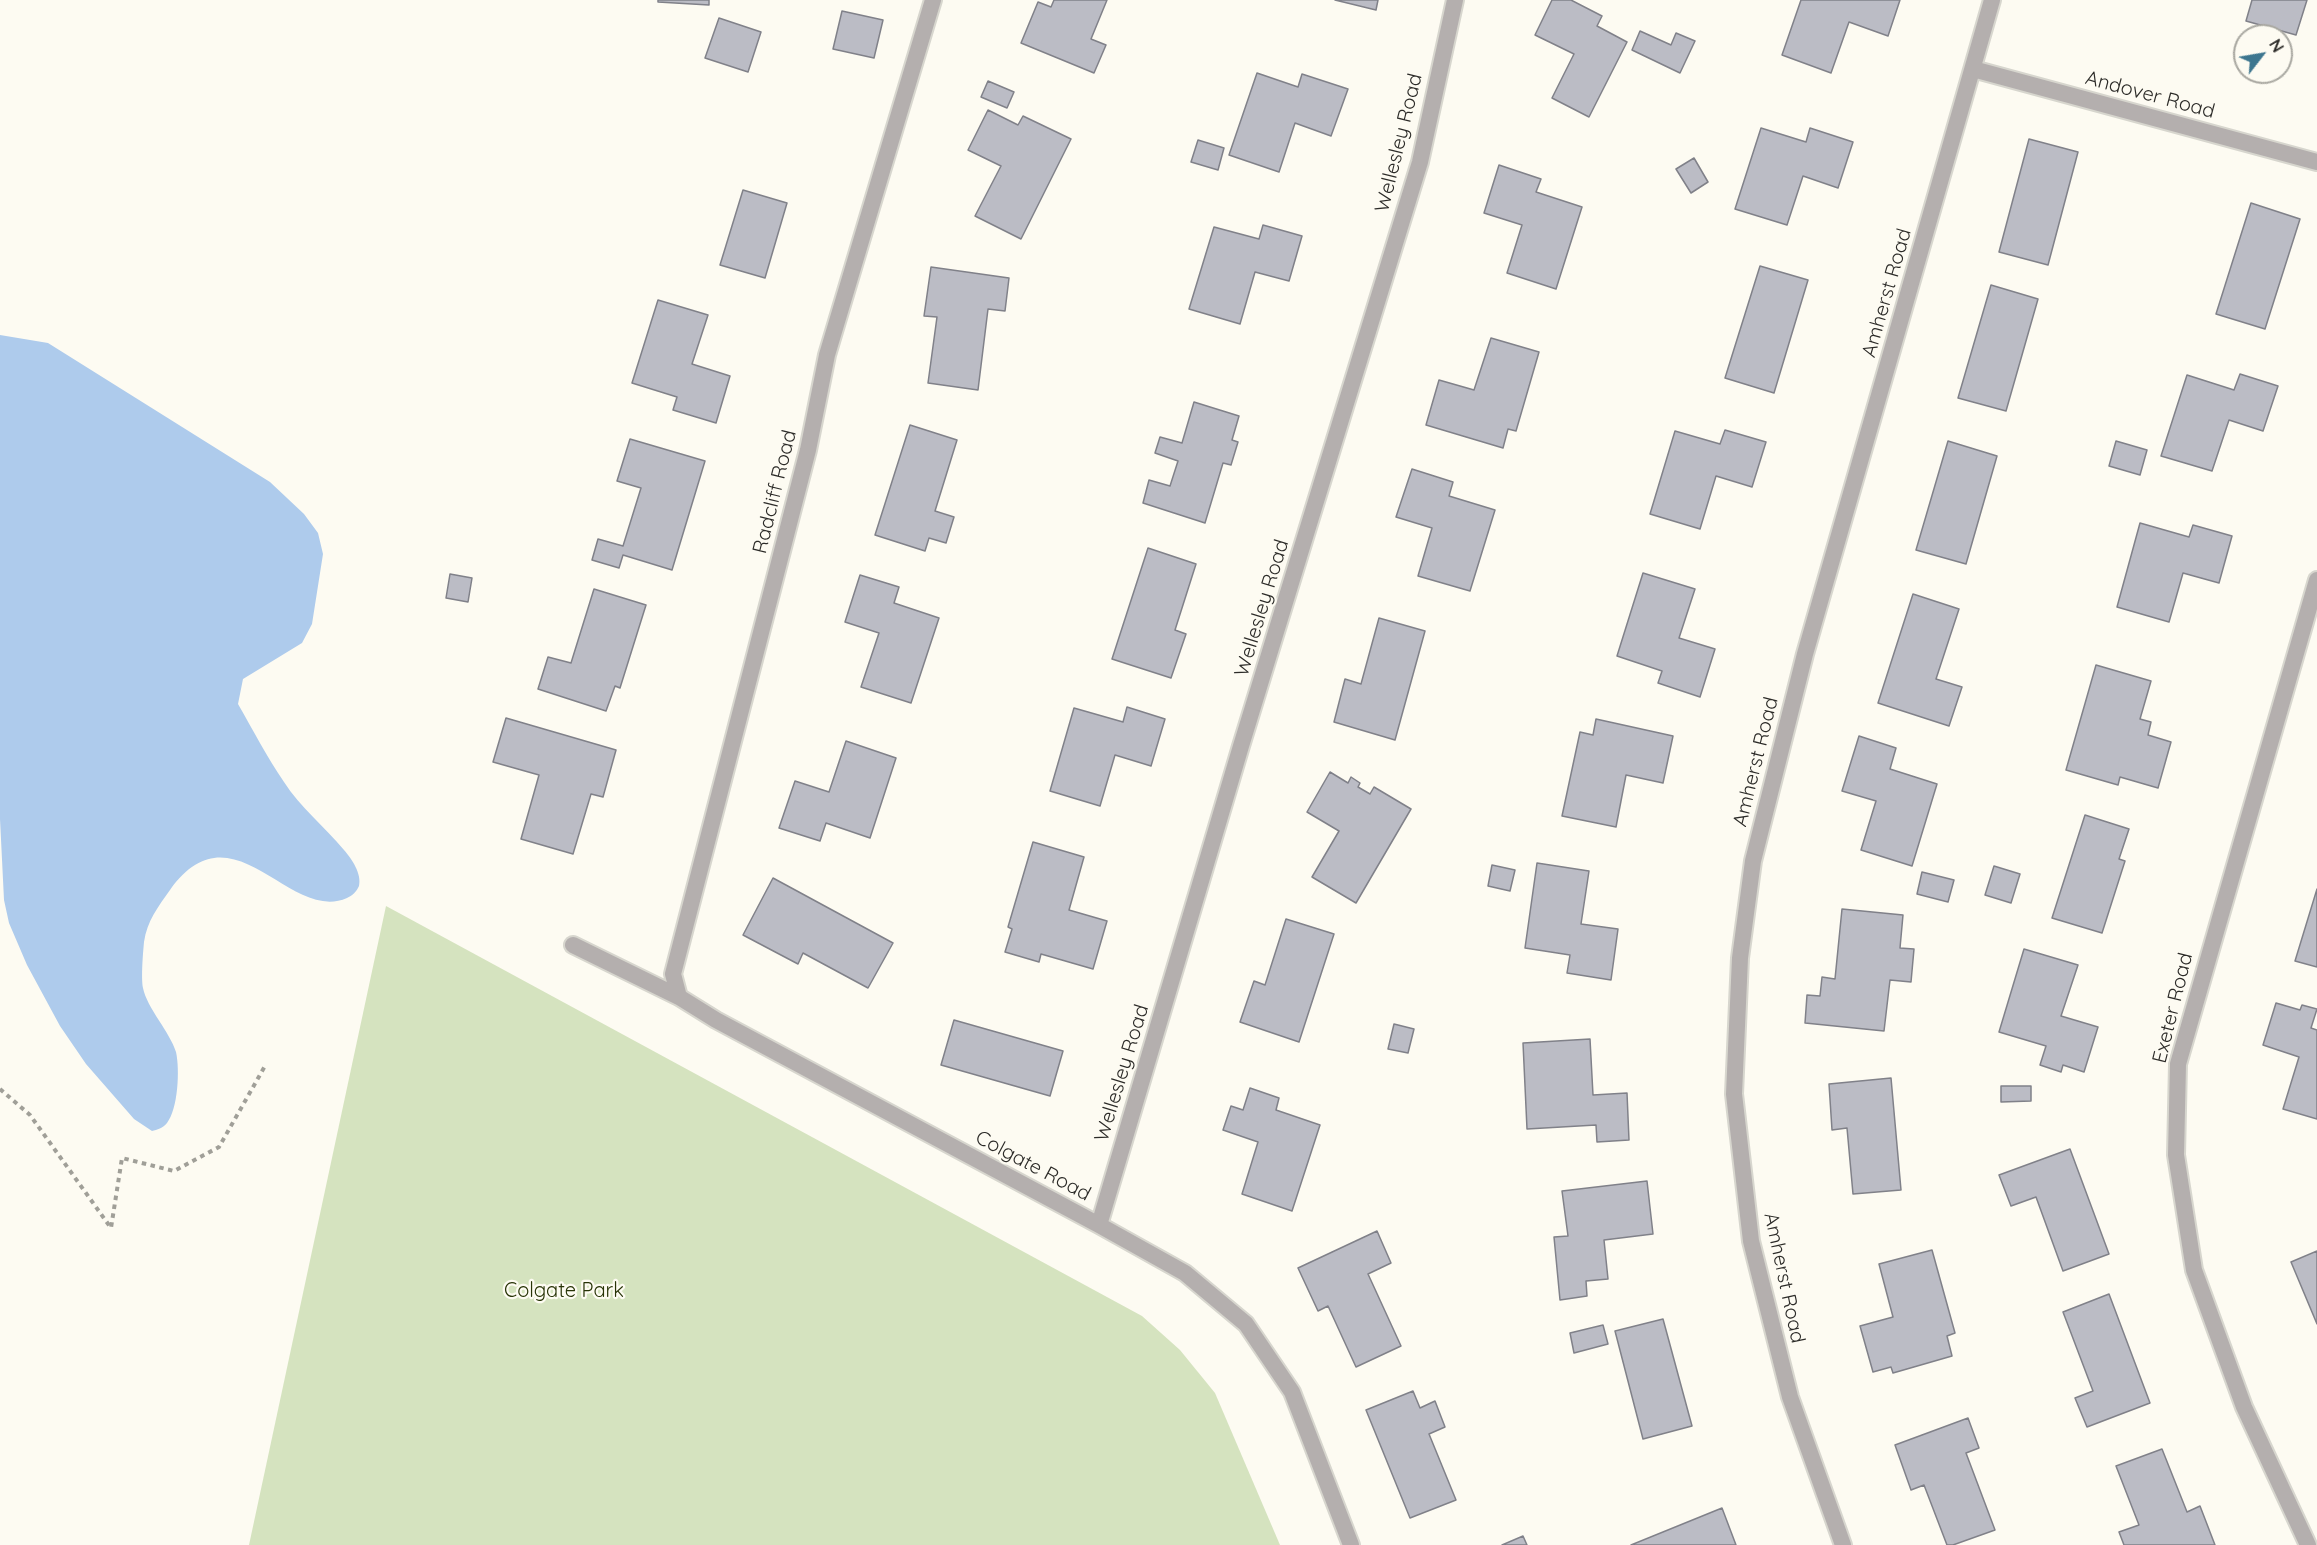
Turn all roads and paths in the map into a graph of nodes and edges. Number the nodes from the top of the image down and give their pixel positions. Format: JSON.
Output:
{"nodes":[{"id":1,"x":933,"y":0,"type":"edge"},
{"id":2,"x":1455,"y":0,"type":"edge"},
{"id":3,"x":1992,"y":0,"type":"edge"},
{"id":4,"x":1973,"y":69,"type":"junction"},
{"id":5,"x":2317,"y":162,"type":"edge"},
{"id":6,"x":2317,"y":580,"type":"edge"},
{"id":7,"x":573,"y":945,"type":"dead end"},
{"id":8,"x":679,"y":997,"type":"junction"},
{"id":9,"x":266,"y":1066,"type":"dead end"},
{"id":10,"x":0,"y":1089,"type":"edge"},
{"id":11,"x":1099,"y":1225,"type":"junction"},
{"id":12,"x":1351,"y":1545,"type":"edge"},
{"id":13,"x":1843,"y":1545,"type":"edge"},
{"id":14,"x":2308,"y":1545,"type":"edge"}],
"edges":[{"from":1,"to":8,"type":"street","name":"Radcliff Road"},
{"from":2,"to":11,"type":"street","name":"Wellesley Road"},
{"from":3,"to":4,"type":"street","name":"Amherst Road"},
{"from":4,"to":5,"type":"street","name":"Andover Road"},
{"from":4,"to":13,"type":"street","name":"Amherst Road"},
{"from":6,"to":14,"type":"street","name":"Exeter Road"},
{"from":7,"to":8,"type":"street","name":"Colgate Road"},
{"from":8,"to":11,"type":"street","name":"Colgate Road"},
{"from":9,"to":10,"type":"path"},
{"from":11,"to":12,"type":"street","name":"Colgate Road"}]}
